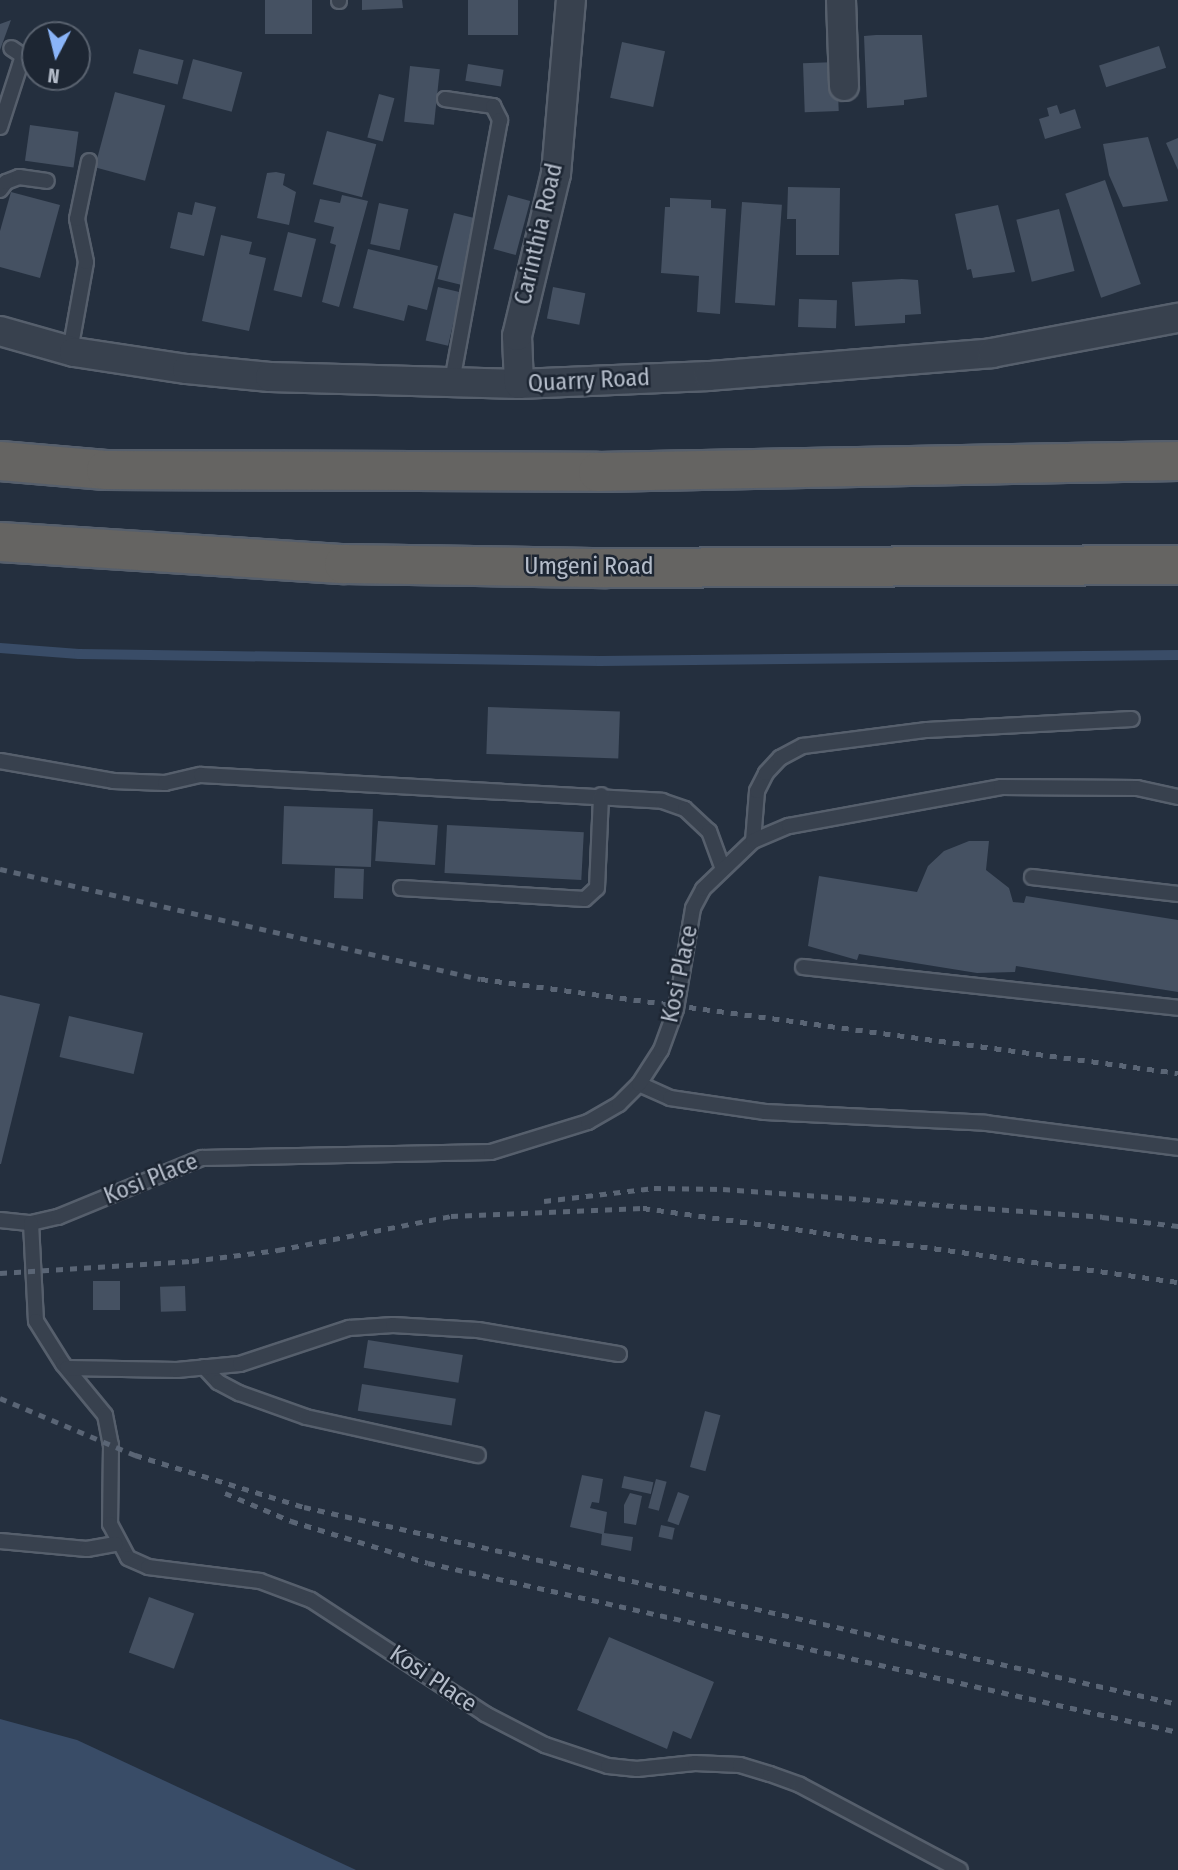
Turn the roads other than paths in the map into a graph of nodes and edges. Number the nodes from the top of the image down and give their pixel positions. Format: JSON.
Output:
{"nodes":[{"id":1,"x":572,"y":0,"type":"edge"},
{"id":2,"x":841,"y":0,"type":"edge"},
{"id":3,"x":11,"y":48,"type":"dead end"},
{"id":4,"x":844,"y":86,"type":"dead end"},
{"id":5,"x":445,"y":99,"type":"dead end"},
{"id":6,"x":0,"y":127,"type":"edge"},
{"id":7,"x":89,"y":161,"type":"dead end"},
{"id":8,"x":47,"y":181,"type":"dead end"},
{"id":9,"x":0,"y":190,"type":"edge"},
{"id":10,"x":1178,"y":318,"type":"edge"},
{"id":11,"x":0,"y":331,"type":"edge"},
{"id":12,"x":70,"y":351,"type":"junction"},
{"id":13,"x":452,"y":382,"type":"junction"},
{"id":14,"x":519,"y":384,"type":"junction"},
{"id":15,"x":0,"y":461,"type":"edge"},
{"id":16,"x":1178,"y":461,"type":"edge"},
{"id":17,"x":0,"y":542,"type":"edge"},
{"id":18,"x":1178,"y":565,"type":"edge"},
{"id":19,"x":1132,"y":719,"type":"dead end"},
{"id":20,"x":0,"y":761,"type":"edge"},
{"id":21,"x":601,"y":795,"type":"junction"},
{"id":22,"x":1178,"y":797,"type":"edge"},
{"id":23,"x":753,"y":841,"type":"junction"},
{"id":24,"x":722,"y":867,"type":"junction"},
{"id":25,"x":1032,"y":877,"type":"dead end"},
{"id":26,"x":401,"y":888,"type":"dead end"},
{"id":27,"x":1178,"y":894,"type":"edge"},
{"id":28,"x":803,"y":967,"type":"dead end"},
{"id":29,"x":1178,"y":1008,"type":"edge"},
{"id":30,"x":639,"y":1084,"type":"junction"},
{"id":31,"x":1178,"y":1148,"type":"edge"},
{"id":32,"x":0,"y":1220,"type":"edge"},
{"id":33,"x":31,"y":1223,"type":"junction"},
{"id":34,"x":619,"y":1354,"type":"dead end"},
{"id":35,"x":204,"y":1367,"type":"junction"},
{"id":36,"x":67,"y":1368,"type":"junction"},
{"id":37,"x":478,"y":1455,"type":"dead end"},
{"id":38,"x":0,"y":1541,"type":"edge"},
{"id":39,"x":116,"y":1544,"type":"junction"},
{"id":40,"x":960,"y":1870,"type":"edge"}],
"edges":[{"from":1,"to":14,"type":"street","name":"Carinthia Road"},
{"from":2,"to":4,"type":"street"},
{"from":3,"to":6,"type":"lane"},
{"from":5,"to":13,"type":"lane"},
{"from":7,"to":12,"type":"lane"},
{"from":8,"to":9,"type":"lane"},
{"from":10,"to":14,"type":"street","name":"Quarry Road"},
{"from":11,"to":12,"type":"street","name":"Quarry Road"},
{"from":12,"to":13,"type":"street","name":"Quarry Road"},
{"from":13,"to":14,"type":"street","name":"Quarry Road"},
{"from":15,"to":16,"type":"highway"},
{"from":17,"to":18,"type":"highway","name":"Umgeni Road"},
{"from":19,"to":23,"type":"lane"},
{"from":20,"to":21,"type":"lane"},
{"from":21,"to":24,"type":"lane"},
{"from":21,"to":26,"type":"lane"},
{"from":22,"to":23,"type":"lane","name":"Kosi Place"},
{"from":23,"to":24,"type":"lane","name":"Kosi Place"},
{"from":24,"to":30,"type":"lane","name":"Kosi Place"},
{"from":25,"to":27,"type":"lane"},
{"from":28,"to":29,"type":"lane"},
{"from":30,"to":31,"type":"lane"},
{"from":30,"to":33,"type":"lane","name":"Kosi Place"},
{"from":32,"to":33,"type":"lane","name":"Kosi Place"},
{"from":33,"to":36,"type":"lane"},
{"from":34,"to":35,"type":"lane"},
{"from":35,"to":36,"type":"lane"},
{"from":35,"to":37,"type":"lane"},
{"from":36,"to":39,"type":"lane"},
{"from":38,"to":39,"type":"lane"},
{"from":39,"to":40,"type":"lane","name":"Kosi Place"}]}
